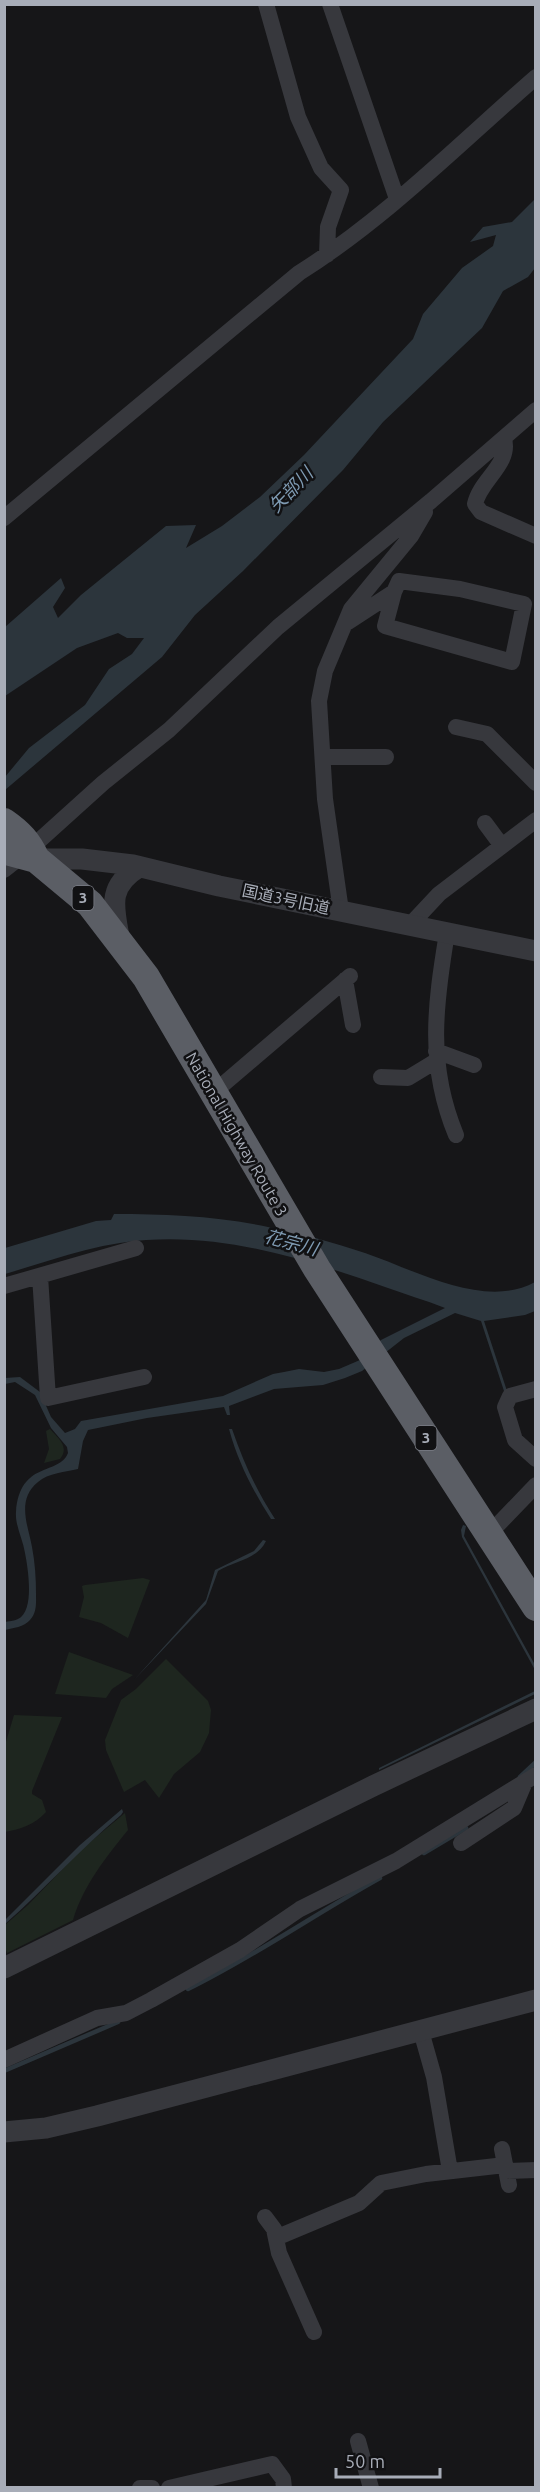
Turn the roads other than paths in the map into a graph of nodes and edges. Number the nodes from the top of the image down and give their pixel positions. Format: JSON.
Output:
{"nodes":[{"id":1,"x":266,"y":4,"type":"edge"},
{"id":2,"x":330,"y":4,"type":"edge"},
{"id":3,"x":536,"y":77,"type":"edge"},
{"id":4,"x":397,"y":199,"type":"junction"},
{"id":5,"x":327,"y":255,"type":"junction"},
{"id":6,"x":536,"y":410,"type":"edge"},
{"id":7,"x":504,"y":439,"type":"junction"},
{"id":8,"x":431,"y":501,"type":"junction"},
{"id":9,"x":4,"y":518,"type":"edge"},
{"id":10,"x":536,"y":536,"type":"edge"},
{"id":11,"x":394,"y":592,"type":"junction"},
{"id":12,"x":347,"y":622,"type":"junction"},
{"id":13,"x":456,"y":727,"type":"dead end"},
{"id":14,"x":322,"y":757,"type":"junction"},
{"id":15,"x":386,"y":757,"type":"dead end"},
{"id":16,"x":536,"y":783,"type":"edge"},
{"id":17,"x":536,"y":820,"type":"edge"},
{"id":18,"x":484,"y":823,"type":"dead end"},
{"id":19,"x":502,"y":846,"type":"junction"},
{"id":20,"x":17,"y":848,"type":"edge"},
{"id":21,"x":139,"y":867,"type":"junction"},
{"id":22,"x":341,"y":911,"type":"junction"},
{"id":23,"x":410,"y":925,"type":"junction"},
{"id":24,"x":447,"y":933,"type":"junction"},
{"id":25,"x":121,"y":945,"type":"junction"},
{"id":26,"x":536,"y":951,"type":"edge"},
{"id":27,"x":353,"y":1025,"type":"dead end"},
{"id":28,"x":436,"y":1056,"type":"junction"},
{"id":29,"x":474,"y":1065,"type":"dead end"},
{"id":30,"x":381,"y":1077,"type":"dead end"},
{"id":31,"x":213,"y":1093,"type":"junction"},
{"id":32,"x":456,"y":1135,"type":"dead end"},
{"id":33,"x":136,"y":1248,"type":"dead end"},
{"id":34,"x":40,"y":1276,"type":"junction"},
{"id":35,"x":4,"y":1286,"type":"edge"},
{"id":36,"x":136,"y":1382,"type":"dead end"},
{"id":37,"x":536,"y":1389,"type":"edge"},
{"id":38,"x":536,"y":1459,"type":"edge"},
{"id":39,"x":536,"y":1485,"type":"edge"},
{"id":40,"x":489,"y":1534,"type":"junction"},
{"id":41,"x":536,"y":1607,"type":"edge"},
{"id":42,"x":536,"y":1708,"type":"edge"},
{"id":43,"x":530,"y":1779,"type":"edge"},
{"id":44,"x":461,"y":1843,"type":"dead end"},
{"id":45,"x":4,"y":1968,"type":"edge"},
{"id":46,"x":536,"y":2000,"type":"edge"},
{"id":47,"x":421,"y":2031,"type":"junction"},
{"id":48,"x":4,"y":2060,"type":"edge"},
{"id":49,"x":5,"y":2132,"type":"edge"},
{"id":50,"x":536,"y":2170,"type":"edge"},
{"id":51,"x":450,"y":2171,"type":"junction"},
{"id":52,"x":264,"y":2217,"type":"dead end"},
{"id":53,"x":278,"y":2237,"type":"junction"},
{"id":54,"x":314,"y":2332,"type":"dead end"},
{"id":55,"x":358,"y":2440,"type":"dead end"},
{"id":56,"x":140,"y":2487,"type":"edge"},
{"id":57,"x":152,"y":2487,"type":"edge"},
{"id":58,"x":169,"y":2487,"type":"edge"},
{"id":59,"x":284,"y":2487,"type":"edge"},
{"id":60,"x":371,"y":2487,"type":"edge"}],
"edges":[{"from":1,"to":5,"type":"street"},
{"from":2,"to":4,"type":"street"},
{"from":3,"to":4,"type":"street"},
{"from":4,"to":5,"type":"street"},
{"from":5,"to":9,"type":"street"},
{"from":6,"to":7,"type":"street"},
{"from":7,"to":8,"type":"street"},
{"from":7,"to":10,"type":"street"},
{"from":8,"to":12,"type":"street"},
{"from":8,"to":20,"type":"street"},
{"from":11,"to":11,"type":"street"},
{"from":11,"to":12,"type":"street"},
{"from":12,"to":14,"type":"street"},
{"from":13,"to":16,"type":"street"},
{"from":14,"to":15,"type":"street"},
{"from":14,"to":22,"type":"street"},
{"from":17,"to":19,"type":"street"},
{"from":18,"to":19,"type":"street"},
{"from":19,"to":23,"type":"street"},
{"from":20,"to":21,"type":"street","name":"国道3号旧道"},
{"from":20,"to":25,"type":"highway","name":"National Highway Route 3","number":"3"},
{"from":21,"to":22,"type":"street","name":"国道3号旧道"},
{"from":21,"to":25,"type":"street"},
{"from":22,"to":23,"type":"street","name":"国道3号旧道"},
{"from":23,"to":24,"type":"street","name":"国道3号旧道"},
{"from":24,"to":26,"type":"street","name":"国道3号旧道"},
{"from":24,"to":28,"type":"street"},
{"from":25,"to":31,"type":"highway","name":"National Highway Route 3","number":"3"},
{"from":27,"to":31,"type":"street"},
{"from":28,"to":29,"type":"street"},
{"from":28,"to":30,"type":"street"},
{"from":28,"to":32,"type":"street"},
{"from":31,"to":40,"type":"highway","name":"National Highway Route 3","number":"3"},
{"from":33,"to":34,"type":"street"},
{"from":34,"to":35,"type":"street"},
{"from":34,"to":36,"type":"street"},
{"from":37,"to":38,"type":"street"},
{"from":39,"to":40,"type":"street"},
{"from":40,"to":41,"type":"highway","name":"National Highway Route 3","number":"3"},
{"from":42,"to":45,"type":"street"},
{"from":43,"to":44,"type":"street"},
{"from":43,"to":48,"type":"street"},
{"from":46,"to":47,"type":"street"},
{"from":47,"to":49,"type":"street"},
{"from":47,"to":51,"type":"street"},
{"from":50,"to":51,"type":"street"},
{"from":51,"to":53,"type":"street"},
{"from":52,"to":53,"type":"street"},
{"from":53,"to":54,"type":"street"},
{"from":55,"to":60,"type":"street"},
{"from":56,"to":57,"type":"street"},
{"from":58,"to":59,"type":"street"}]}
